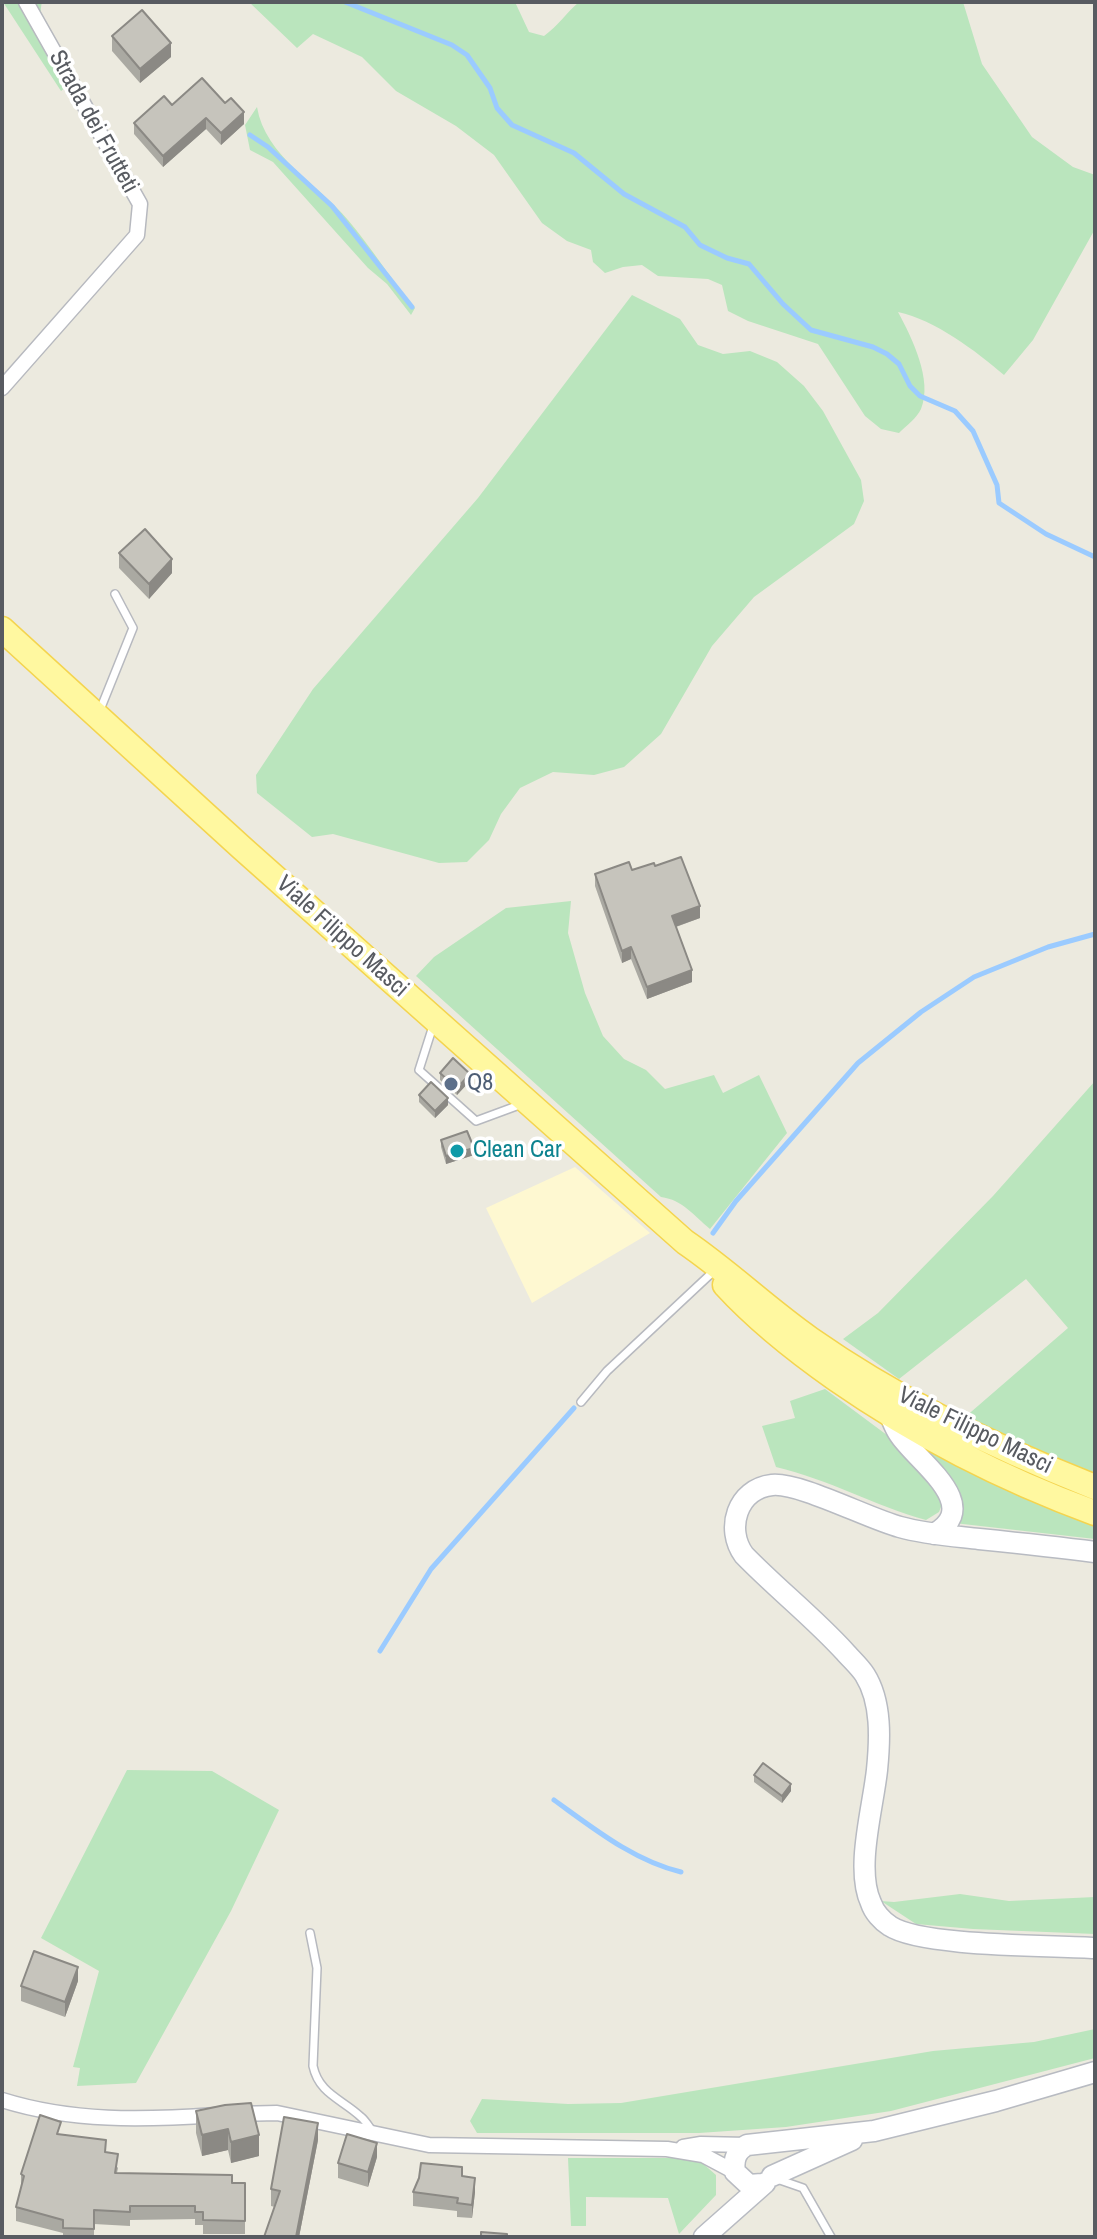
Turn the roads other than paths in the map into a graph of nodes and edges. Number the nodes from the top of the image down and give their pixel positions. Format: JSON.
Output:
{"nodes":[{"id":1,"x":26,"y":2,"type":"edge"},
{"id":2,"x":2,"y":388,"type":"edge"},
{"id":3,"x":115,"y":594,"type":"dead end"},
{"id":4,"x":2,"y":629,"type":"edge"},
{"id":5,"x":98,"y":716,"type":"junction"},
{"id":6,"x":435,"y":1020,"type":"junction"},
{"id":7,"x":527,"y":1102,"type":"junction"},
{"id":8,"x":716,"y":1269,"type":"junction"},
{"id":9,"x":858,"y":1370,"type":"junction"},
{"id":10,"x":581,"y":1402,"type":"dead end"},
{"id":11,"x":891,"y":1417,"type":"junction"},
{"id":12,"x":1095,"y":1487,"type":"edge"},
{"id":13,"x":1095,"y":1513,"type":"edge"},
{"id":14,"x":934,"y":1534,"type":"junction"},
{"id":15,"x":1095,"y":1552,"type":"edge"},
{"id":16,"x":310,"y":1933,"type":"dead end"},
{"id":17,"x":1095,"y":1948,"type":"edge"},
{"id":18,"x":1095,"y":2072,"type":"edge"},
{"id":19,"x":2,"y":2100,"type":"edge"},
{"id":20,"x":375,"y":2134,"type":"junction"},
{"id":21,"x":754,"y":2145,"type":"junction"},
{"id":22,"x":667,"y":2149,"type":"junction"},
{"id":23,"x":800,"y":2150,"type":"junction"},
{"id":24,"x":737,"y":2175,"type":"junction"},
{"id":25,"x":769,"y":2179,"type":"junction"},
{"id":26,"x":709,"y":2232,"type":"edge"},
{"id":27,"x":831,"y":2237,"type":"edge"}],
"edges":[{"from":1,"to":2,"type":"street","name":"Strada dei Frutteti"},
{"from":3,"to":5,"type":"lane"},
{"from":4,"to":5,"type":"main road","name":"Viale Filippo Masci"},
{"from":5,"to":6,"type":"main road","name":"Viale Filippo Masci"},
{"from":6,"to":7,"type":"main road","name":"Viale Filippo Masci"},
{"from":6,"to":7,"type":"lane"},
{"from":7,"to":8,"type":"main road","name":"Viale Filippo Masci"},
{"from":8,"to":9,"type":"main road","name":"Viale Filippo Masci"},
{"from":8,"to":10,"type":"lane"},
{"from":8,"to":11,"type":"main road","name":"Viale Filippo Masci"},
{"from":9,"to":11,"type":"main road","name":"Viale Filippo Masci"},
{"from":9,"to":12,"type":"main road","name":"Viale Filippo Masci"},
{"from":11,"to":13,"type":"main road","name":"Viale Filippo Masci"},
{"from":11,"to":14,"type":"main road"},
{"from":14,"to":15,"type":"main road"},
{"from":14,"to":17,"type":"main road"},
{"from":16,"to":20,"type":"lane"},
{"from":18,"to":23,"type":"main road"},
{"from":19,"to":20,"type":"street"},
{"from":20,"to":22,"type":"street"},
{"from":21,"to":22,"type":"street"},
{"from":21,"to":23,"type":"main road"},
{"from":21,"to":24,"type":"main road"},
{"from":21,"to":25,"type":"main road"},
{"from":22,"to":24,"type":"street"},
{"from":23,"to":25,"type":"main road"},
{"from":24,"to":25,"type":"main road"},
{"from":24,"to":26,"type":"main road"},
{"from":25,"to":26,"type":"main road"},
{"from":25,"to":27,"type":"lane"}]}
